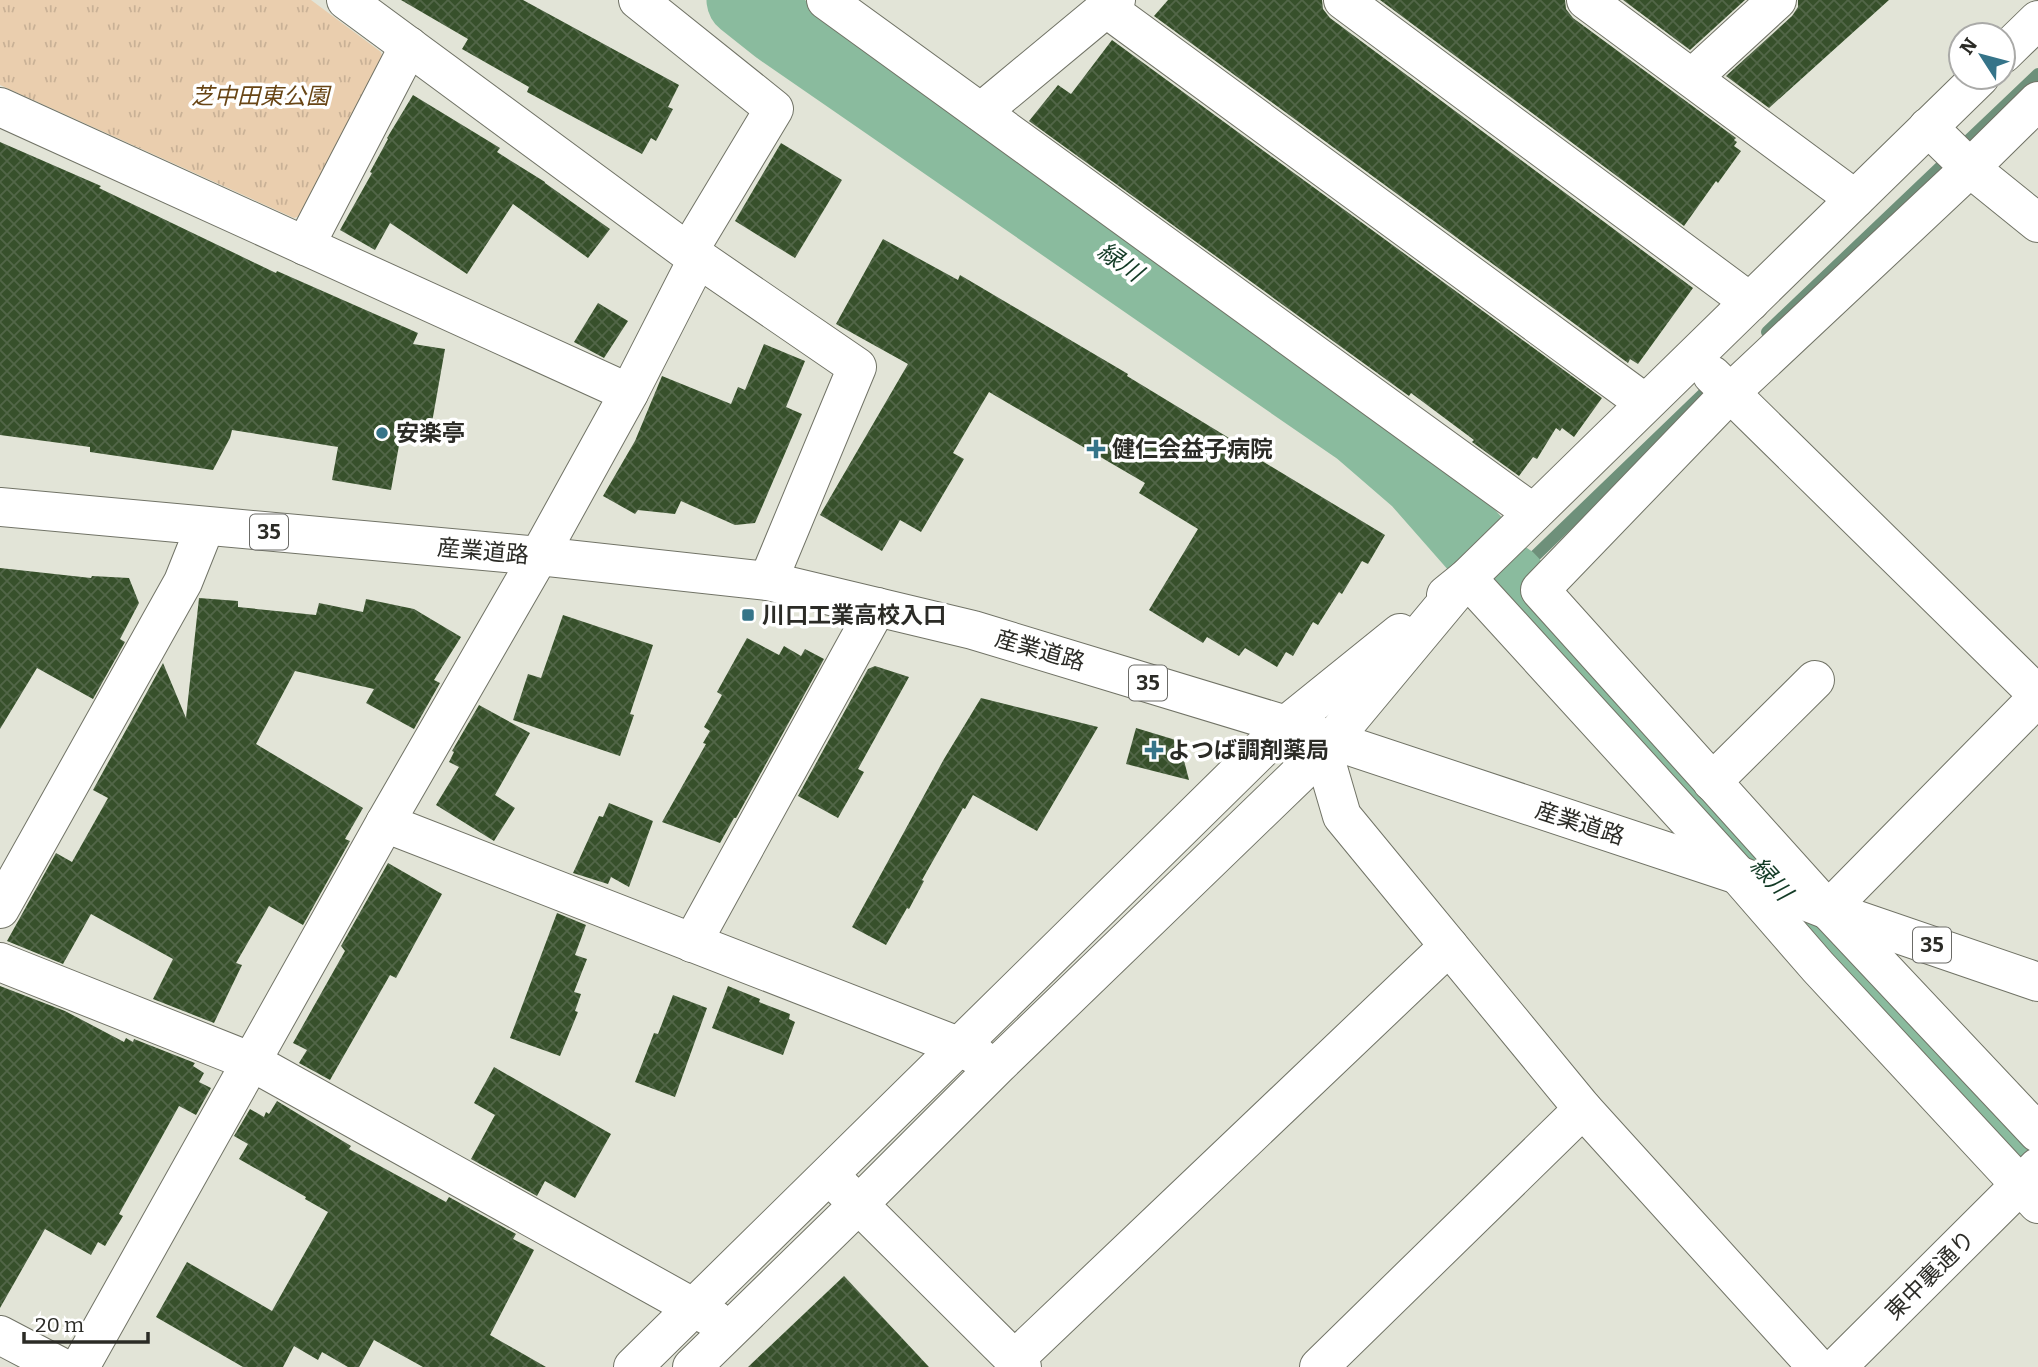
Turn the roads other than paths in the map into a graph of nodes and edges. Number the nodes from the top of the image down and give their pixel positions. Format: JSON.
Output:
{"nodes":[{"id":1,"x":346,"y":0,"type":"edge"},
{"id":2,"x":638,"y":0,"type":"edge"},
{"id":3,"x":826,"y":0,"type":"edge"},
{"id":4,"x":1343,"y":0,"type":"edge"},
{"id":5,"x":1586,"y":0,"type":"edge"},
{"id":6,"x":1777,"y":0,"type":"edge"},
{"id":7,"x":1111,"y":4,"type":"edge"},
{"id":8,"x":2038,"y":20,"type":"edge"},
{"id":9,"x":2017,"y":40,"type":"edge"},
{"id":10,"x":409,"y":46,"type":"junction"},
{"id":11,"x":1692,"y":78,"type":"junction"},
{"id":12,"x":1965,"y":91,"type":"edge"},
{"id":13,"x":2038,"y":101,"type":"edge"},
{"id":14,"x":0,"y":107,"type":"edge"},
{"id":15,"x":981,"y":112,"type":"junction"},
{"id":16,"x":1928,"y":127,"type":"junction"},
{"id":17,"x":1970,"y":168,"type":"junction"},
{"id":18,"x":1855,"y":198,"type":"junction"},
{"id":19,"x":2038,"y":223,"type":"edge"},
{"id":20,"x":305,"y":246,"type":"junction"},
{"id":21,"x":693,"y":255,"type":"junction"},
{"id":22,"x":1750,"y":302,"type":"junction"},
{"id":23,"x":1693,"y":356,"type":"junction"},
{"id":24,"x":629,"y":393,"type":"junction"},
{"id":25,"x":1730,"y":393,"type":"junction"},
{"id":26,"x":1645,"y":403,"type":"junction"},
{"id":27,"x":0,"y":508,"type":"edge"},
{"id":28,"x":1521,"y":526,"type":"junction"},
{"id":29,"x":205,"y":527,"type":"junction"},
{"id":30,"x":538,"y":556,"type":"junction"},
{"id":31,"x":1468,"y":577,"type":"junction"},
{"id":32,"x":768,"y":581,"type":"junction"},
{"id":33,"x":877,"y":607,"type":"junction"},
{"id":34,"x":1815,"y":680,"type":"dead end"},
{"id":35,"x":2038,"y":696,"type":"edge"},
{"id":36,"x":1286,"y":726,"type":"junction"},
{"id":37,"x":1327,"y":746,"type":"junction"},
{"id":38,"x":1712,"y":782,"type":"junction"},
{"id":39,"x":385,"y":823,"type":"junction"},
{"id":40,"x":1740,"y":876,"type":"junction"},
{"id":41,"x":0,"y":909,"type":"edge"},
{"id":42,"x":1826,"y":909,"type":"junction"},
{"id":43,"x":692,"y":943,"type":"junction"},
{"id":44,"x":1449,"y":946,"type":"junction"},
{"id":45,"x":0,"y":962,"type":"edge"},
{"id":46,"x":2038,"y":982,"type":"edge"},
{"id":47,"x":958,"y":1046,"type":"junction"},
{"id":48,"x":252,"y":1062,"type":"junction"},
{"id":49,"x":997,"y":1066,"type":"junction"},
{"id":50,"x":1583,"y":1109,"type":"junction"},
{"id":51,"x":2038,"y":1133,"type":"edge"},
{"id":52,"x":827,"y":1174,"type":"junction"},
{"id":53,"x":2030,"y":1185,"type":"edge"},
{"id":54,"x":860,"y":1203,"type":"junction"},
{"id":55,"x":693,"y":1308,"type":"junction"},
{"id":56,"x":732,"y":1328,"type":"junction"},
{"id":57,"x":0,"y":1335,"type":"edge"},
{"id":58,"x":1018,"y":1363,"type":"edge"},
{"id":59,"x":61,"y":1367,"type":"edge"},
{"id":60,"x":80,"y":1367,"type":"edge"},
{"id":61,"x":633,"y":1367,"type":"edge"},
{"id":62,"x":692,"y":1367,"type":"edge"},
{"id":63,"x":1319,"y":1367,"type":"edge"},
{"id":64,"x":1817,"y":1367,"type":"edge"},
{"id":65,"x":1837,"y":1367,"type":"edge"}],
"edges":[{"from":1,"to":10,"type":"street"},
{"from":2,"to":21,"type":"street"},
{"from":3,"to":15,"type":"street"},
{"from":4,"to":22,"type":"street"},
{"from":5,"to":11,"type":"street"},
{"from":6,"to":11,"type":"street"},
{"from":7,"to":15,"type":"street"},
{"from":7,"to":26,"type":"street"},
{"from":8,"to":9,"type":"street"},
{"from":10,"to":20,"type":"street"},
{"from":10,"to":21,"type":"street"},
{"from":11,"to":18,"type":"street"},
{"from":12,"to":16,"type":"street"},
{"from":13,"to":17,"type":"street"},
{"from":14,"to":20,"type":"street"},
{"from":15,"to":28,"type":"street"},
{"from":16,"to":17,"type":"street"},
{"from":16,"to":18,"type":"street"},
{"from":17,"to":19,"type":"street"},
{"from":17,"to":25,"type":"street"},
{"from":18,"to":22,"type":"street"},
{"from":20,"to":24,"type":"street"},
{"from":21,"to":24,"type":"street"},
{"from":21,"to":32,"type":"street"},
{"from":22,"to":23,"type":"street"},
{"from":23,"to":25,"type":"street"},
{"from":23,"to":26,"type":"street"},
{"from":24,"to":30,"type":"street"},
{"from":25,"to":35,"type":"street"},
{"from":25,"to":38,"type":"street"},
{"from":26,"to":28,"type":"street"},
{"from":27,"to":29,"type":"street","name":"産業道路","number":"35"},
{"from":28,"to":31,"type":"street"},
{"from":29,"to":30,"type":"street","name":"産業道路","number":"35"},
{"from":29,"to":41,"type":"street"},
{"from":30,"to":32,"type":"street","name":"産業道路","number":"35"},
{"from":30,"to":39,"type":"street"},
{"from":31,"to":36,"type":"street"},
{"from":31,"to":37,"type":"street"},
{"from":31,"to":40,"type":"street"},
{"from":32,"to":33,"type":"street","name":"産業道路","number":"35"},
{"from":33,"to":36,"type":"street","name":"産業道路","number":"35"},
{"from":33,"to":43,"type":"street"},
{"from":34,"to":38,"type":"street"},
{"from":35,"to":42,"type":"street"},
{"from":36,"to":37,"type":"street","name":"産業道路","number":"35"},
{"from":36,"to":47,"type":"street"},
{"from":37,"to":40,"type":"street","name":"産業道路","number":"35"},
{"from":37,"to":44,"type":"street"},
{"from":37,"to":49,"type":"street"},
{"from":38,"to":42,"type":"street"},
{"from":39,"to":43,"type":"street"},
{"from":39,"to":48,"type":"street"},
{"from":40,"to":42,"type":"street","name":"産業道路","number":"35"},
{"from":40,"to":53,"type":"street"},
{"from":42,"to":46,"type":"street","name":"産業道路","number":"35"},
{"from":42,"to":51,"type":"street"},
{"from":43,"to":47,"type":"street"},
{"from":44,"to":50,"type":"street"},
{"from":44,"to":58,"type":"street"},
{"from":45,"to":48,"type":"street"},
{"from":47,"to":49,"type":"street"},
{"from":47,"to":52,"type":"street"},
{"from":48,"to":55,"type":"street"},
{"from":48,"to":60,"type":"street"},
{"from":49,"to":54,"type":"street"},
{"from":50,"to":63,"type":"street"},
{"from":50,"to":64,"type":"street"},
{"from":52,"to":54,"type":"street"},
{"from":52,"to":55,"type":"street"},
{"from":53,"to":65,"type":"street","name":"東中裏通り"},
{"from":54,"to":56,"type":"street"},
{"from":54,"to":58,"type":"street"},
{"from":55,"to":56,"type":"street"},
{"from":55,"to":61,"type":"street"},
{"from":56,"to":62,"type":"street"},
{"from":57,"to":59,"type":"street"}]}
